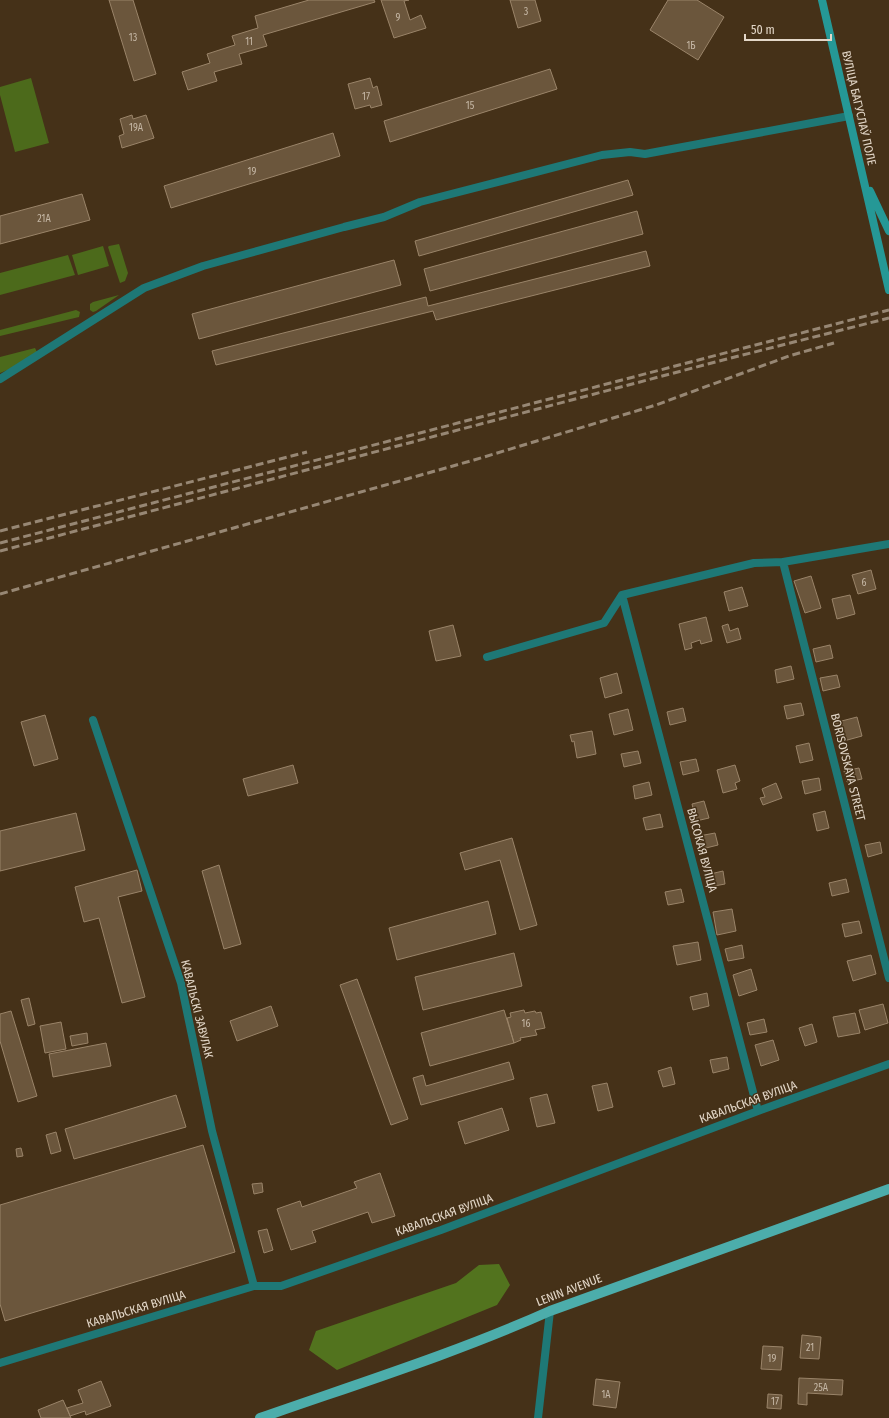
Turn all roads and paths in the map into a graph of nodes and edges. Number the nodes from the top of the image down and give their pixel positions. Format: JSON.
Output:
{"nodes":[{"id":1,"x":822,"y":0,"type":"edge"},
{"id":2,"x":849,"y":116,"type":"junction"},
{"id":3,"x":863,"y":176,"type":"junction"},
{"id":4,"x":889,"y":231,"type":"edge"},
{"id":5,"x":889,"y":290,"type":"edge"},
{"id":6,"x":0,"y":379,"type":"edge"},
{"id":7,"x":889,"y":544,"type":"edge"},
{"id":8,"x":783,"y":562,"type":"junction"},
{"id":9,"x":622,"y":595,"type":"junction"},
{"id":10,"x":488,"y":657,"type":"dead end"},
{"id":11,"x":93,"y":720,"type":"dead end"},
{"id":12,"x":889,"y":978,"type":"edge"},
{"id":13,"x":889,"y":1064,"type":"edge"},
{"id":14,"x":758,"y":1110,"type":"junction"},
{"id":15,"x":889,"y":1189,"type":"edge"},
{"id":16,"x":254,"y":1286,"type":"junction"},
{"id":17,"x":550,"y":1310,"type":"junction"},
{"id":18,"x":0,"y":1363,"type":"edge"},
{"id":19,"x":260,"y":1418,"type":"edge"},
{"id":20,"x":538,"y":1418,"type":"edge"}],
"edges":[{"from":1,"to":2,"type":"main road","name":"ВУЛІЦА БАГУСЛАЎ ПОЛЕ"},
{"from":2,"to":3,"type":"main road","name":"ВУЛІЦА БАГУСЛАЎ ПОЛЕ"},
{"from":2,"to":6,"type":"street"},
{"from":3,"to":4,"type":"main road","name":"ВУЛІЦА БАГУСЛАЎ ПОЛЕ"},
{"from":3,"to":5,"type":"main road","name":"ВУЛІЦА БАГУСЛАЎ ПОЛЕ"},
{"from":7,"to":8,"type":"street"},
{"from":8,"to":9,"type":"street"},
{"from":8,"to":12,"type":"street","name":"BORISOVSKAYA STREET"},
{"from":9,"to":10,"type":"street"},
{"from":9,"to":14,"type":"street","name":"ВЫСОКАЯ ВУЛІЦА"},
{"from":11,"to":16,"type":"street","name":"КАВАЛЬСКІ ЗАВУЛАК"},
{"from":13,"to":14,"type":"street","name":"КАВАЛЬСКАЯ ВУЛІЦА"},
{"from":14,"to":16,"type":"street","name":"КАВАЛЬСКАЯ ВУЛІЦА"},
{"from":15,"to":17,"type":"main road","name":"LENIN AVENUE"},
{"from":16,"to":18,"type":"street","name":"КАВАЛЬСКАЯ ВУЛІЦА"},
{"from":17,"to":19,"type":"main road","name":"LENIN AVENUE"},
{"from":17,"to":20,"type":"street"}]}
